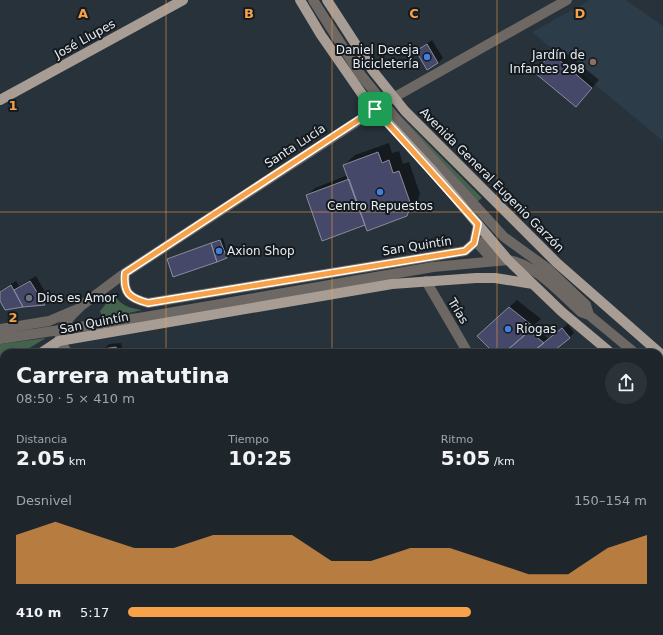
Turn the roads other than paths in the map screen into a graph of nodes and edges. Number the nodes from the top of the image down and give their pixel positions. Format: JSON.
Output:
{"nodes":[{"id":1,"x":183,"y":0,"type":"edge"},
{"id":2,"x":300,"y":0,"type":"edge"},
{"id":3,"x":313,"y":0,"type":"edge"},
{"id":4,"x":327,"y":0,"type":"edge"},
{"id":5,"x":567,"y":0,"type":"edge"},
{"id":6,"x":393,"y":98,"type":"junction"},
{"id":7,"x":0,"y":100,"type":"edge"},
{"id":8,"x":379,"y":107,"type":"junction"},
{"id":9,"x":478,"y":224,"type":"junction"},
{"id":10,"x":508,"y":260,"type":"junction"},
{"id":11,"x":125,"y":273,"type":"junction"},
{"id":12,"x":426,"y":281,"type":"junction"},
{"id":13,"x":534,"y":284,"type":"junction"},
{"id":14,"x":81,"y":306,"type":"junction"},
{"id":15,"x":589,"y":315,"type":"junction"},
{"id":16,"x":62,"y":328,"type":"junction"},
{"id":17,"x":0,"y":329,"type":"edge"},
{"id":18,"x":0,"y":339,"type":"edge"},
{"id":19,"x":59,"y":341,"type":"junction"},
{"id":20,"x":47,"y":349,"type":"edge"},
{"id":21,"x":65,"y":349,"type":"edge"},
{"id":22,"x":466,"y":349,"type":"edge"},
{"id":23,"x":606,"y":349,"type":"edge"},
{"id":24,"x":630,"y":349,"type":"edge"},
{"id":25,"x":655,"y":349,"type":"edge"}],
"edges":[{"from":1,"to":7,"type":"main road","name":"José Llupes"},
{"from":2,"to":8,"type":"main road","name":"Avenida General Eugenio Garzón"},
{"from":3,"to":8,"type":"street","name":"Avenida General Eugenio Garzón"},
{"from":4,"to":6,"type":"main road","name":"Avenida General Eugenio Garzón"},
{"from":5,"to":6,"type":"street","name":"Santa Lucía"},
{"from":6,"to":8,"type":"street","name":"Santa Lucía"},
{"from":6,"to":25,"type":"main road","name":"Avenida General Eugenio Garzón"},
{"from":8,"to":9,"type":"main road","name":"Avenida General Eugenio Garzón"},
{"from":8,"to":11,"type":"street","name":"Santa Lucía"},
{"from":8,"to":15,"type":"street","name":"Avenida General Eugenio Garzón"},
{"from":9,"to":10,"type":"main road","name":"Avenida General Eugenio Garzón"},
{"from":9,"to":11,"type":"street","name":"San Quintín"},
{"from":10,"to":13,"type":"main road","name":"Avenida General Eugenio Garzón"},
{"from":10,"to":15,"type":"street","name":"Avenida General Eugenio Garzón"},
{"from":10,"to":16,"type":"street","name":"San Quintín"},
{"from":11,"to":14,"type":"street","name":"Santa Lucía"},
{"from":12,"to":13,"type":"main road","name":"San Quintín"},
{"from":12,"to":19,"type":"main road","name":"San Quintín"},
{"from":12,"to":22,"type":"street","name":"Trías"},
{"from":13,"to":23,"type":"main road","name":"Avenida General Eugenio Garzón"},
{"from":14,"to":16,"type":"street","name":"Santa Lucía"},
{"from":14,"to":17,"type":"street"},
{"from":15,"to":24,"type":"street","name":"Avenida General Eugenio Garzón"},
{"from":16,"to":18,"type":"street","name":"San Quintín"},
{"from":16,"to":19,"type":"street","name":"Santa Lucía"},
{"from":19,"to":20,"type":"main road","name":"San Quintín"},
{"from":19,"to":21,"type":"street"}]}
